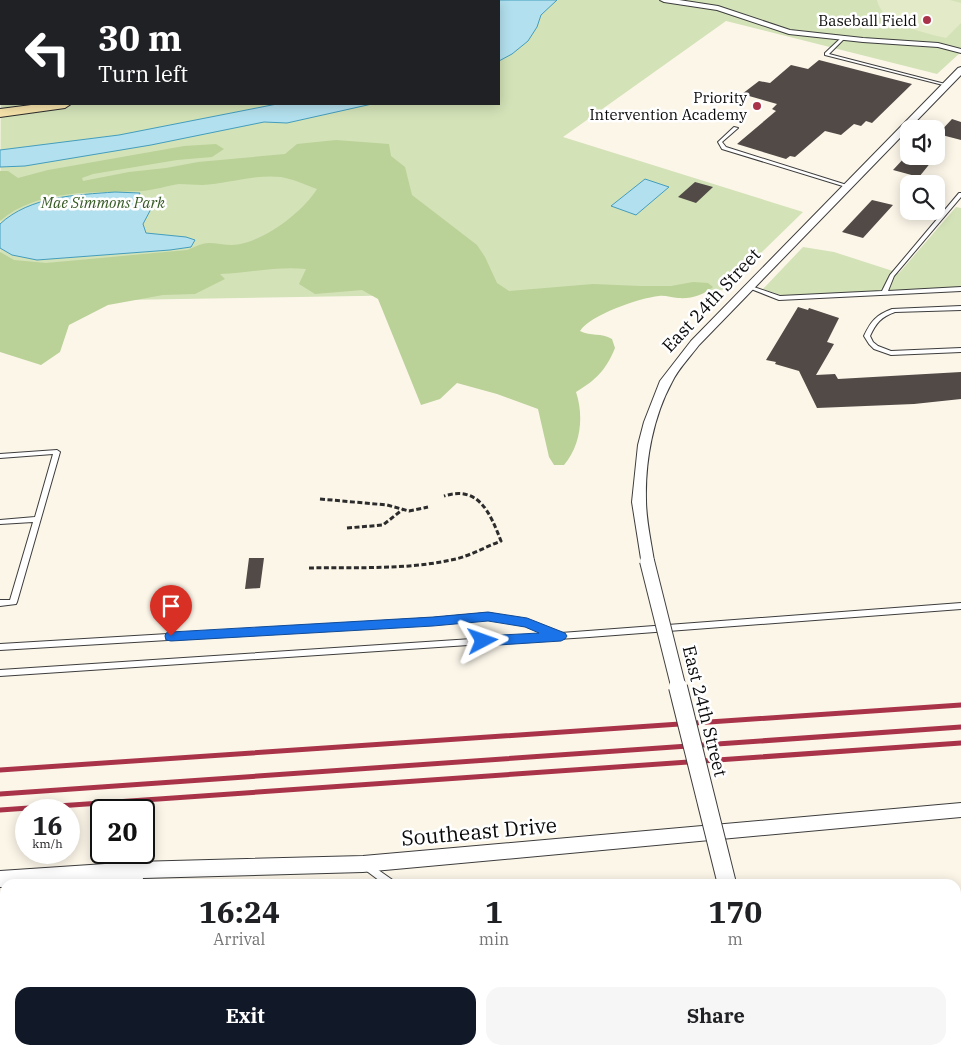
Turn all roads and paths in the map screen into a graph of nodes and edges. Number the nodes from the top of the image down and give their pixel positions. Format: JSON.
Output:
{"nodes":[{"id":1,"x":664,"y":0,"type":"edge"},
{"id":2,"x":843,"y":38,"type":"junction"},
{"id":3,"x":961,"y":51,"type":"edge"},
{"id":4,"x":961,"y":70,"type":"edge"},
{"id":5,"x":950,"y":86,"type":"junction"},
{"id":6,"x":59,"y":105,"type":"edge"},
{"id":7,"x":0,"y":113,"type":"edge"},
{"id":8,"x":736,"y":128,"type":"dead end"},
{"id":9,"x":848,"y":186,"type":"junction"},
{"id":10,"x":961,"y":194,"type":"edge"},
{"id":11,"x":749,"y":287,"type":"junction"},
{"id":12,"x":961,"y":289,"type":"edge"},
{"id":13,"x":884,"y":293,"type":"junction"},
{"id":14,"x":961,"y":308,"type":"edge"},
{"id":15,"x":961,"y":350,"type":"edge"},
{"id":16,"x":0,"y":456,"type":"edge"},
{"id":17,"x":444,"y":496,"type":"dead end"},
{"id":18,"x":320,"y":499,"type":"dead end"},
{"id":19,"x":428,"y":507,"type":"dead end"},
{"id":20,"x":402,"y":510,"type":"junction"},
{"id":21,"x":37,"y":519,"type":"junction"},
{"id":22,"x":0,"y":522,"type":"edge"},
{"id":23,"x":347,"y":528,"type":"dead end"},
{"id":24,"x":309,"y":568,"type":"dead end"},
{"id":25,"x":0,"y":603,"type":"edge"},
{"id":26,"x":961,"y":606,"type":"edge"},
{"id":27,"x":561,"y":636,"type":"junction"},
{"id":28,"x":0,"y":647,"type":"edge"},
{"id":29,"x":0,"y":673,"type":"edge"},
{"id":30,"x":961,"y":810,"type":"edge"},
{"id":31,"x":363,"y":864,"type":"junction"},
{"id":32,"x":134,"y":877,"type":"edge"},
{"id":33,"x":0,"y":879,"type":"edge"},
{"id":34,"x":384,"y":879,"type":"edge"},
{"id":35,"x":727,"y":879,"type":"edge"}],
"edges":[{"from":1,"to":2,"type":"street"},
{"from":2,"to":3,"type":"street"},
{"from":2,"to":5,"type":"lane"},
{"from":4,"to":5,"type":"street","name":"East 24th Street"},
{"from":5,"to":9,"type":"street","name":"East 24th Street"},
{"from":6,"to":7,"type":"street"},
{"from":8,"to":9,"type":"lane"},
{"from":9,"to":11,"type":"street","name":"East 24th Street"},
{"from":10,"to":13,"type":"lane"},
{"from":11,"to":13,"type":"lane"},
{"from":11,"to":35,"type":"street","name":"East 24th Street","bridge":true},
{"from":12,"to":13,"type":"lane"},
{"from":14,"to":15,"type":"lane"},
{"from":16,"to":21,"type":"lane"},
{"from":17,"to":24,"type":"path"},
{"from":18,"to":20,"type":"path"},
{"from":19,"to":20,"type":"path"},
{"from":20,"to":23,"type":"path"},
{"from":21,"to":22,"type":"lane"},
{"from":21,"to":25,"type":"lane"},
{"from":26,"to":27,"type":"lane"},
{"from":27,"to":28,"type":"lane"},
{"from":27,"to":29,"type":"lane"},
{"from":30,"to":31,"type":"street","name":"Southeast Drive"},
{"from":31,"to":32,"type":"street","name":"Southeast Drive"},
{"from":31,"to":34,"type":"lane"},
{"from":32,"to":33,"type":"street","name":"Southeast Drive"}]}
